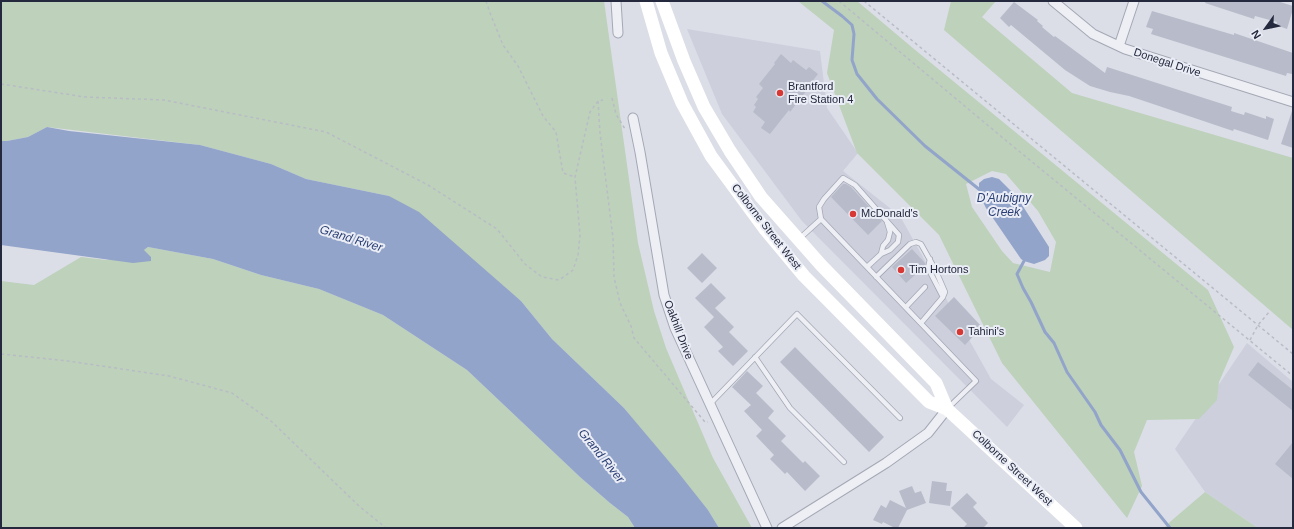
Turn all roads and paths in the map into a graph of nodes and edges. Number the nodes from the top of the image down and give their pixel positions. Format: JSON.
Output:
{"nodes":[{"id":1,"x":486,"y":1,"type":"edge"},
{"id":2,"x":616,"y":1,"type":"edge"},
{"id":3,"x":646,"y":1,"type":"edge"},
{"id":4,"x":662,"y":1,"type":"edge"},
{"id":5,"x":839,"y":1,"type":"edge"},
{"id":6,"x":864,"y":1,"type":"edge"},
{"id":7,"x":1054,"y":1,"type":"edge"},
{"id":8,"x":1134,"y":1,"type":"edge"},
{"id":9,"x":618,"y":33,"type":"dead end"},
{"id":10,"x":1119,"y":46,"type":"junction"},
{"id":11,"x":1,"y":84,"type":"edge"},
{"id":12,"x":604,"y":100,"type":"dead end"},
{"id":13,"x":598,"y":101,"type":"junction"},
{"id":14,"x":1293,"y":102,"type":"edge"},
{"id":15,"x":633,"y":118,"type":"dead end"},
{"id":16,"x":575,"y":177,"type":"junction"},
{"id":17,"x":821,"y":219,"type":"junction"},
{"id":18,"x":887,"y":220,"type":"junction"},
{"id":19,"x":798,"y":240,"type":"junction"},
{"id":20,"x":880,"y":254,"type":"junction"},
{"id":21,"x":867,"y":267,"type":"junction"},
{"id":22,"x":876,"y":276,"type":"junction"},
{"id":23,"x":925,"y":287,"type":"dead end"},
{"id":24,"x":906,"y":307,"type":"junction"},
{"id":25,"x":1270,"y":311,"type":"dead end"},
{"id":26,"x":921,"y":323,"type":"junction"},
{"id":27,"x":1258,"y":325,"type":"junction"},
{"id":28,"x":1250,"y":340,"type":"junction"},
{"id":29,"x":1,"y":354,"type":"edge"},
{"id":30,"x":1293,"y":354,"type":"edge"},
{"id":31,"x":755,"y":357,"type":"junction"},
{"id":32,"x":1293,"y":376,"type":"edge"},
{"id":33,"x":710,"y":404,"type":"junction"},
{"id":34,"x":947,"y":409,"type":"junction"},
{"id":35,"x":900,"y":418,"type":"dead end"},
{"id":36,"x":718,"y":422,"type":"junction"},
{"id":37,"x":844,"y":462,"type":"dead end"},
{"id":38,"x":386,"y":528,"type":"edge"},
{"id":39,"x":767,"y":528,"type":"edge"},
{"id":40,"x":782,"y":528,"type":"edge"},
{"id":41,"x":1076,"y":528,"type":"edge"}],
"edges":[{"from":1,"to":16,"type":"path"},
{"from":2,"to":9,"type":"street"},
{"from":3,"to":34,"type":"main road","name":"Colborne Street West"},
{"from":4,"to":19,"type":"main road","name":"Colborne Street West"},
{"from":5,"to":28,"type":"path"},
{"from":6,"to":27,"type":"path"},
{"from":7,"to":10,"type":"street","name":"Donegal Drive"},
{"from":8,"to":10,"type":"street"},
{"from":10,"to":14,"type":"street","name":"Donegal Drive"},
{"from":11,"to":16,"type":"path"},
{"from":12,"to":13,"type":"path"},
{"from":13,"to":16,"type":"path"},
{"from":13,"to":36,"type":"path"},
{"from":15,"to":33,"type":"street","name":"Oakhill Drive"},
{"from":17,"to":18,"type":"lane"},
{"from":17,"to":19,"type":"lane"},
{"from":17,"to":21,"type":"lane"},
{"from":18,"to":20,"type":"lane"},
{"from":18,"to":20,"type":"lane"},
{"from":19,"to":34,"type":"main road","name":"Colborne Street West"},
{"from":20,"to":21,"type":"lane"},
{"from":21,"to":22,"type":"lane"},
{"from":22,"to":24,"type":"lane"},
{"from":22,"to":26,"type":"lane"},
{"from":23,"to":24,"type":"lane"},
{"from":24,"to":26,"type":"lane"},
{"from":25,"to":27,"type":"path"},
{"from":26,"to":34,"type":"lane"},
{"from":27,"to":28,"type":"path"},
{"from":27,"to":30,"type":"path"},
{"from":28,"to":32,"type":"path"},
{"from":29,"to":38,"type":"path"},
{"from":31,"to":33,"type":"lane"},
{"from":31,"to":35,"type":"lane"},
{"from":31,"to":37,"type":"lane"},
{"from":33,"to":36,"type":"street","name":"Oakhill Drive"},
{"from":34,"to":40,"type":"street"},
{"from":34,"to":41,"type":"main road","name":"Colborne Street West"},
{"from":36,"to":39,"type":"street","name":"Oakhill Drive"}]}
